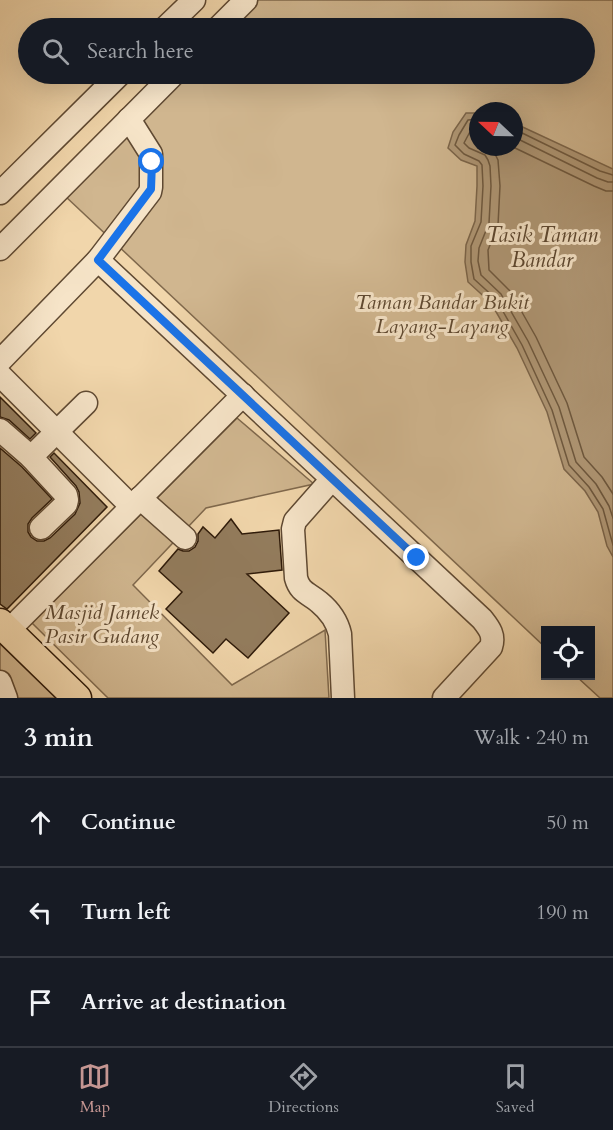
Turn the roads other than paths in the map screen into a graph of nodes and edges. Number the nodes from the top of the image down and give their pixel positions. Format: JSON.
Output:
{"nodes":[{"id":1,"x":194,"y":0,"type":"edge"},
{"id":2,"x":246,"y":0,"type":"edge"},
{"id":3,"x":175,"y":18,"type":"edge"},
{"id":4,"x":228,"y":18,"type":"edge"},
{"id":5,"x":110,"y":84,"type":"edge"},
{"id":6,"x":164,"y":84,"type":"edge"},
{"id":7,"x":129,"y":119,"type":"junction"},
{"id":8,"x":0,"y":192,"type":"edge"},
{"id":9,"x":0,"y":249,"type":"edge"},
{"id":10,"x":98,"y":260,"type":"junction"},
{"id":11,"x":0,"y":362,"type":"edge"},
{"id":12,"x":0,"y":375,"type":"edge"},
{"id":13,"x":243,"y":395,"type":"junction"},
{"id":14,"x":86,"y":403,"type":"dead end"},
{"id":15,"x":0,"y":430,"type":"edge"},
{"id":16,"x":57,"y":432,"type":"junction"},
{"id":17,"x":31,"y":457,"type":"junction"},
{"id":18,"x":332,"y":479,"type":"junction"},
{"id":19,"x":135,"y":502,"type":"junction"},
{"id":20,"x":41,"y":528,"type":"dead end"},
{"id":21,"x":185,"y":538,"type":"dead end"},
{"id":22,"x":4,"y":627,"type":"edge"},
{"id":23,"x":0,"y":682,"type":"edge"},
{"id":24,"x":6,"y":698,"type":"edge"},
{"id":25,"x":77,"y":698,"type":"edge"},
{"id":26,"x":343,"y":698,"type":"edge"},
{"id":27,"x":444,"y":698,"type":"edge"}],
"edges":[{"from":1,"to":3,"type":"lane"},
{"from":2,"to":4,"type":"lane"},
{"from":5,"to":8,"type":"lane"},
{"from":6,"to":7,"type":"lane"},
{"from":7,"to":9,"type":"lane"},
{"from":7,"to":10,"type":"lane"},
{"from":10,"to":11,"type":"lane"},
{"from":10,"to":13,"type":"lane"},
{"from":12,"to":16,"type":"lane"},
{"from":13,"to":18,"type":"lane"},
{"from":13,"to":19,"type":"lane"},
{"from":14,"to":16,"type":"lane"},
{"from":15,"to":17,"type":"lane"},
{"from":16,"to":17,"type":"lane"},
{"from":16,"to":19,"type":"lane"},
{"from":17,"to":20,"type":"lane"},
{"from":18,"to":26,"type":"lane"},
{"from":18,"to":27,"type":"lane"},
{"from":19,"to":21,"type":"lane"},
{"from":19,"to":22,"type":"lane"},
{"from":22,"to":25,"type":"main road"},
{"from":23,"to":24,"type":"lane"}]}
